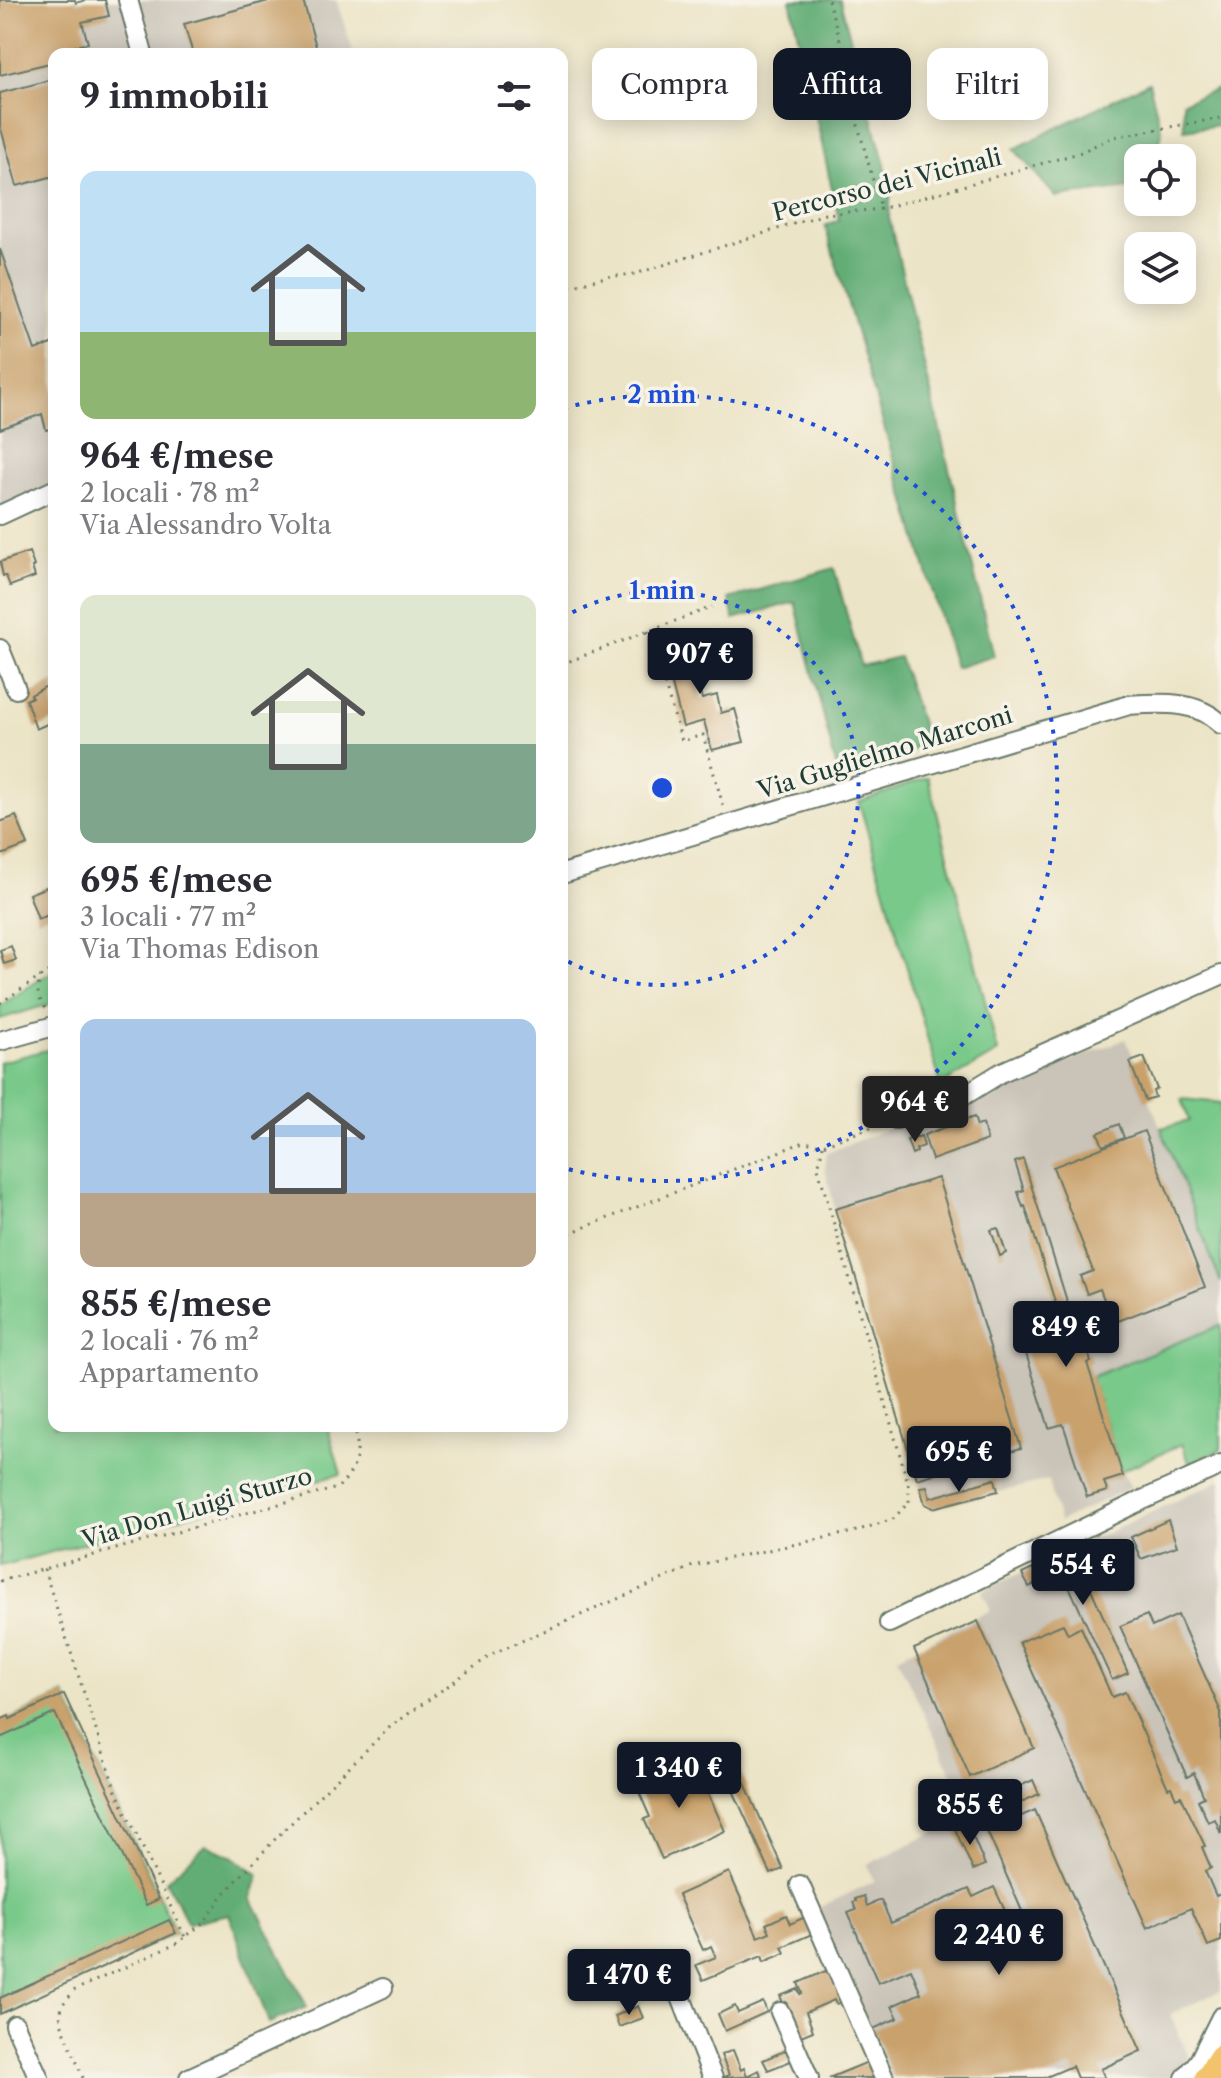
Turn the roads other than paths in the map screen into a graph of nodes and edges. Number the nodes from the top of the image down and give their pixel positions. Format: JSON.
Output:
{"nodes":[{"id":1,"x":128,"y":0,"type":"edge"},
{"id":2,"x":141,"y":48,"type":"edge"},
{"id":3,"x":48,"y":493,"type":"edge"},
{"id":4,"x":0,"y":515,"type":"edge"},
{"id":5,"x":0,"y":649,"type":"edge"},
{"id":6,"x":16,"y":689,"type":"dead end"},
{"id":7,"x":1221,"y":724,"type":"edge"},
{"id":8,"x":568,"y":872,"type":"edge"},
{"id":9,"x":1221,"y":975,"type":"edge"},
{"id":10,"x":48,"y":1028,"type":"edge"},
{"id":11,"x":0,"y":1041,"type":"edge"},
{"id":12,"x":896,"y":1119,"type":"road end"},
{"id":13,"x":1221,"y":1465,"type":"edge"},
{"id":14,"x":889,"y":1623,"type":"dead end"},
{"id":15,"x":800,"y":1885,"type":"dead end"},
{"id":16,"x":673,"y":1977,"type":"dead end"},
{"id":17,"x":383,"y":1988,"type":"dead end"},
{"id":18,"x":780,"y":2012,"type":"dead end"},
{"id":19,"x":1221,"y":2017,"type":"edge"},
{"id":20,"x":15,"y":2025,"type":"dead end"},
{"id":21,"x":1221,"y":2057,"type":"edge"},
{"id":22,"x":39,"y":2078,"type":"edge"},
{"id":23,"x":189,"y":2078,"type":"edge"},
{"id":24,"x":713,"y":2078,"type":"edge"},
{"id":25,"x":809,"y":2078,"type":"edge"},
{"id":26,"x":884,"y":2078,"type":"edge"},
{"id":27,"x":1185,"y":2078,"type":"edge"},
{"id":28,"x":1207,"y":2078,"type":"edge"}],
"edges":[{"from":1,"to":2,"type":"street"},
{"from":3,"to":4,"type":"street"},
{"from":5,"to":6,"type":"street"},
{"from":7,"to":8,"type":"street","name":"Via Guglielmo Marconi"},
{"from":9,"to":12,"type":"street"},
{"from":10,"to":11,"type":"street"},
{"from":13,"to":14,"type":"street"},
{"from":15,"to":26,"type":"street"},
{"from":16,"to":24,"type":"street"},
{"from":17,"to":23,"type":"street"},
{"from":18,"to":25,"type":"street"},
{"from":19,"to":27,"type":"street"},
{"from":20,"to":22,"type":"street"},
{"from":21,"to":28,"type":"main road"}]}
